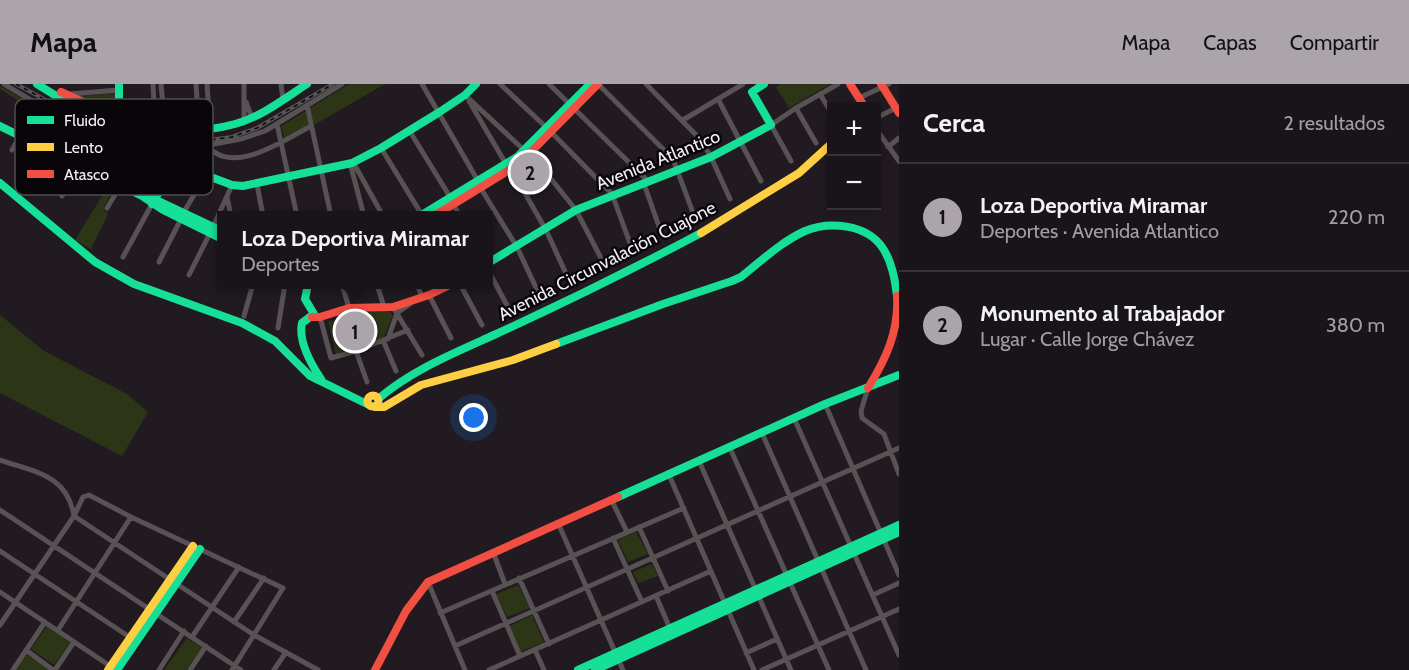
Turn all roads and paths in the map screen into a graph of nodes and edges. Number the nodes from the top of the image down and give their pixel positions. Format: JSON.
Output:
{"nodes":[{"id":1,"x":4,"y":84,"type":"edge"},
{"id":2,"x":36,"y":84,"type":"edge"},
{"id":3,"x":48,"y":84,"type":"edge"},
{"id":4,"x":64,"y":84,"type":"edge"},
{"id":5,"x":153,"y":84,"type":"edge"},
{"id":6,"x":161,"y":84,"type":"edge"},
{"id":7,"x":196,"y":84,"type":"edge"},
{"id":8,"x":207,"y":84,"type":"edge"},
{"id":9,"x":244,"y":84,"type":"edge"},
{"id":10,"x":281,"y":84,"type":"edge"},
{"id":11,"x":298,"y":84,"type":"edge"},
{"id":12,"x":308,"y":84,"type":"edge"},
{"id":13,"x":342,"y":84,"type":"edge"},
{"id":14,"x":422,"y":84,"type":"edge"},
{"id":15,"x":500,"y":84,"type":"edge"},
{"id":16,"x":549,"y":84,"type":"edge"},
{"id":17,"x":590,"y":84,"type":"edge"},
{"id":18,"x":598,"y":84,"type":"edge"},
{"id":19,"x":646,"y":84,"type":"edge"},
{"id":20,"x":745,"y":84,"type":"edge"},
{"id":21,"x":764,"y":84,"type":"edge"},
{"id":22,"x":838,"y":84,"type":"edge"},
{"id":23,"x":850,"y":84,"type":"edge"},
{"id":24,"x":473,"y":85,"type":"edge"},
{"id":25,"x":884,"y":85,"type":"edge"},
{"id":26,"x":119,"y":87,"type":"edge"},
{"id":27,"x":752,"y":92,"type":"junction"},
{"id":28,"x":64,"y":94,"type":"junction"},
{"id":29,"x":820,"y":94,"type":"junction"},
{"id":30,"x":465,"y":95,"type":"junction"},
{"id":31,"x":282,"y":97,"type":"junction"},
{"id":32,"x":859,"y":98,"type":"junction"},
{"id":33,"x":29,"y":99,"type":"edge"},
{"id":34,"x":62,"y":99,"type":"edge"},
{"id":35,"x":74,"y":99,"type":"edge"},
{"id":36,"x":154,"y":99,"type":"edge"},
{"id":37,"x":162,"y":99,"type":"edge"},
{"id":38,"x":197,"y":99,"type":"edge"},
{"id":39,"x":208,"y":99,"type":"edge"},
{"id":40,"x":718,"y":99,"type":"junction"},
{"id":41,"x":862,"y":102,"type":"edge"},
{"id":42,"x":307,"y":105,"type":"junction"},
{"id":43,"x":572,"y":106,"type":"junction"},
{"id":44,"x":827,"y":107,"type":"edge"},
{"id":45,"x":796,"y":108,"type":"junction"},
{"id":46,"x":898,"y":109,"type":"edge"},
{"id":47,"x":438,"y":113,"type":"junction"},
{"id":48,"x":881,"y":116,"type":"edge"},
{"id":49,"x":247,"y":117,"type":"junction"},
{"id":50,"x":0,"y":120,"type":"edge"},
{"id":51,"x":683,"y":120,"type":"junction"},
{"id":52,"x":277,"y":124,"type":"junction"},
{"id":53,"x":213,"y":125,"type":"edge"},
{"id":54,"x":771,"y":125,"type":"junction"},
{"id":55,"x":311,"y":126,"type":"junction"},
{"id":56,"x":4,"y":128,"type":"edge"},
{"id":57,"x":409,"y":130,"type":"junction"},
{"id":58,"x":549,"y":130,"type":"junction"},
{"id":59,"x":881,"y":136,"type":"edge"},
{"id":60,"x":899,"y":138,"type":"edge"},
{"id":61,"x":741,"y":141,"type":"junction"},
{"id":62,"x":213,"y":143,"type":"edge"},
{"id":63,"x":281,"y":143,"type":"junction"},
{"id":64,"x":816,"y":143,"type":"dead end"},
{"id":65,"x":15,"y":145,"type":"edge"},
{"id":66,"x":827,"y":147,"type":"edge"},
{"id":67,"x":888,"y":147,"type":"junction"},
{"id":68,"x":381,"y":148,"type":"junction"},
{"id":69,"x":12,"y":150,"type":"dead end"},
{"id":70,"x":526,"y":152,"type":"junction"},
{"id":71,"x":213,"y":153,"type":"edge"},
{"id":72,"x":711,"y":157,"type":"junction"},
{"id":73,"x":790,"y":161,"type":"dead end"},
{"id":74,"x":899,"y":161,"type":"edge"},
{"id":75,"x":352,"y":162,"type":"junction"},
{"id":76,"x":509,"y":167,"type":"junction"},
{"id":77,"x":321,"y":170,"type":"junction"},
{"id":78,"x":678,"y":170,"type":"junction"},
{"id":79,"x":547,"y":174,"type":"junction"},
{"id":80,"x":289,"y":178,"type":"junction"},
{"id":81,"x":213,"y":179,"type":"edge"},
{"id":82,"x":761,"y":181,"type":"dead end"},
{"id":83,"x":0,"y":183,"type":"edge"},
{"id":84,"x":647,"y":183,"type":"junction"},
{"id":85,"x":257,"y":184,"type":"junction"},
{"id":86,"x":479,"y":184,"type":"junction"},
{"id":87,"x":232,"y":185,"type":"junction"},
{"id":88,"x":525,"y":192,"type":"junction"},
{"id":89,"x":612,"y":194,"type":"junction"},
{"id":90,"x":115,"y":195,"type":"edge"},
{"id":91,"x":140,"y":195,"type":"edge"},
{"id":92,"x":158,"y":195,"type":"edge"},
{"id":93,"x":195,"y":195,"type":"edge"},
{"id":94,"x":227,"y":197,"type":"junction"},
{"id":95,"x":730,"y":199,"type":"dead end"},
{"id":96,"x":154,"y":201,"type":"junction"},
{"id":97,"x":452,"y":201,"type":"junction"},
{"id":98,"x":107,"y":208,"type":"dead end"},
{"id":99,"x":576,"y":210,"type":"junction"},
{"id":100,"x":220,"y":211,"type":"edge"},
{"id":101,"x":230,"y":211,"type":"edge"},
{"id":102,"x":262,"y":211,"type":"edge"},
{"id":103,"x":296,"y":211,"type":"edge"},
{"id":104,"x":330,"y":211,"type":"edge"},
{"id":105,"x":363,"y":211,"type":"edge"},
{"id":106,"x":380,"y":211,"type":"edge"},
{"id":107,"x":419,"y":211,"type":"edge"},
{"id":108,"x":430,"y":211,"type":"edge"},
{"id":109,"x":440,"y":211,"type":"edge"},
{"id":110,"x":457,"y":211,"type":"edge"},
{"id":111,"x":183,"y":216,"type":"junction"},
{"id":112,"x":217,"y":218,"type":"edge"},
{"id":113,"x":695,"y":218,"type":"dead end"},
{"id":114,"x":211,"y":230,"type":"junction"},
{"id":115,"x":546,"y":230,"type":"junction"},
{"id":116,"x":217,"y":231,"type":"edge"},
{"id":117,"x":217,"y":235,"type":"edge"},
{"id":118,"x":662,"y":235,"type":"dead end"},
{"id":119,"x":631,"y":246,"type":"dead end"},
{"id":120,"x":517,"y":247,"type":"junction"},
{"id":121,"x":123,"y":257,"type":"dead end"},
{"id":122,"x":602,"y":260,"type":"dead end"},
{"id":123,"x":493,"y":261,"type":"edge"},
{"id":124,"x":159,"y":262,"type":"dead end"},
{"id":125,"x":189,"y":275,"type":"dead end"},
{"id":126,"x":493,"y":278,"type":"edge"},
{"id":127,"x":568,"y":278,"type":"dead end"},
{"id":128,"x":252,"y":289,"type":"edge"},
{"id":129,"x":284,"y":289,"type":"edge"},
{"id":130,"x":307,"y":289,"type":"edge"},
{"id":131,"x":343,"y":289,"type":"edge"},
{"id":132,"x":379,"y":289,"type":"edge"},
{"id":133,"x":420,"y":289,"type":"edge"},
{"id":134,"x":442,"y":289,"type":"edge"},
{"id":135,"x":462,"y":289,"type":"edge"},
{"id":136,"x":538,"y":292,"type":"dead end"},
{"id":137,"x":424,"y":296,"type":"junction"},
{"id":138,"x":349,"y":308,"type":"junction"},
{"id":139,"x":391,"y":309,"type":"junction"},
{"id":140,"x":508,"y":309,"type":"dead end"},
{"id":141,"x":244,"y":316,"type":"dead end"},
{"id":142,"x":316,"y":317,"type":"junction"},
{"id":143,"x":898,"y":317,"type":"edge"},
{"id":144,"x":482,"y":325,"type":"dead end"},
{"id":145,"x":278,"y":328,"type":"dead end"},
{"id":146,"x":408,"y":330,"type":"junction"},
{"id":147,"x":451,"y":338,"type":"dead end"},
{"id":148,"x":385,"y":339,"type":"junction"},
{"id":149,"x":356,"y":351,"type":"junction"},
{"id":150,"x":422,"y":355,"type":"dead end"},
{"id":151,"x":396,"y":371,"type":"dead end"},
{"id":152,"x":899,"y":375,"type":"edge"},
{"id":153,"x":322,"y":380,"type":"junction"},
{"id":154,"x":367,"y":382,"type":"dead end"},
{"id":155,"x":868,"y":388,"type":"junction"},
{"id":156,"x":374,"y":401,"type":"junction"},
{"id":157,"x":825,"y":404,"type":"junction"},
{"id":158,"x":794,"y":418,"type":"junction"},
{"id":159,"x":762,"y":433,"type":"junction"},
{"id":160,"x":730,"y":448,"type":"junction"},
{"id":161,"x":899,"y":448,"type":"edge"},
{"id":162,"x":890,"y":451,"type":"junction"},
{"id":163,"x":0,"y":460,"type":"edge"},
{"id":164,"x":699,"y":461,"type":"junction"},
{"id":165,"x":852,"y":469,"type":"junction"},
{"id":166,"x":899,"y":474,"type":"edge"},
{"id":167,"x":669,"y":475,"type":"junction"},
{"id":168,"x":823,"y":482,"type":"junction"},
{"id":169,"x":791,"y":496,"type":"junction"},
{"id":170,"x":612,"y":501,"type":"junction"},
{"id":171,"x":684,"y":508,"type":"junction"},
{"id":172,"x":1,"y":511,"type":"edge"},
{"id":173,"x":758,"y":511,"type":"junction"},
{"id":174,"x":74,"y":516,"type":"junction"},
{"id":175,"x":131,"y":517,"type":"junction"},
{"id":176,"x":558,"y":523,"type":"junction"},
{"id":177,"x":728,"y":525,"type":"junction"},
{"id":178,"x":899,"y":525,"type":"edge"},
{"id":179,"x":639,"y":527,"type":"junction"},
{"id":180,"x":627,"y":532,"type":"junction"},
{"id":181,"x":899,"y":532,"type":"edge"},
{"id":182,"x":882,"y":536,"type":"junction"},
{"id":183,"x":614,"y":538,"type":"junction"},
{"id":184,"x":697,"y":539,"type":"junction"},
{"id":185,"x":115,"y":543,"type":"junction"},
{"id":186,"x":53,"y":546,"type":"junction"},
{"id":187,"x":196,"y":547,"type":"junction"},
{"id":188,"x":853,"y":550,"type":"junction"},
{"id":189,"x":0,"y":551,"type":"edge"},
{"id":190,"x":493,"y":552,"type":"junction"},
{"id":191,"x":573,"y":556,"type":"junction"},
{"id":192,"x":654,"y":558,"type":"junction"},
{"id":193,"x":819,"y":565,"type":"junction"},
{"id":194,"x":239,"y":567,"type":"junction"},
{"id":195,"x":627,"y":570,"type":"junction"},
{"id":196,"x":711,"y":572,"type":"junction"},
{"id":197,"x":94,"y":573,"type":"junction"},
{"id":198,"x":34,"y":574,"type":"junction"},
{"id":199,"x":899,"y":574,"type":"edge"},
{"id":200,"x":264,"y":578,"type":"junction"},
{"id":201,"x":519,"y":578,"type":"junction"},
{"id":202,"x":789,"y":578,"type":"junction"},
{"id":203,"x":172,"y":581,"type":"junction"},
{"id":204,"x":428,"y":582,"type":"junction"},
{"id":205,"x":899,"y":583,"type":"edge"},
{"id":206,"x":505,"y":584,"type":"junction"},
{"id":207,"x":587,"y":588,"type":"junction"},
{"id":208,"x":492,"y":591,"type":"junction"},
{"id":209,"x":668,"y":591,"type":"junction"},
{"id":210,"x":0,"y":592,"type":"edge"},
{"id":211,"x":757,"y":593,"type":"junction"},
{"id":212,"x":873,"y":595,"type":"junction"},
{"id":213,"x":656,"y":596,"type":"junction"},
{"id":214,"x":76,"y":601,"type":"junction"},
{"id":215,"x":15,"y":602,"type":"junction"},
{"id":216,"x":642,"y":602,"type":"junction"},
{"id":217,"x":727,"y":607,"type":"junction"},
{"id":218,"x":213,"y":608,"type":"junction"},
{"id":219,"x":899,"y":609,"type":"edge"},
{"id":220,"x":151,"y":611,"type":"junction"},
{"id":221,"x":535,"y":611,"type":"junction"},
{"id":222,"x":440,"y":613,"type":"junction"},
{"id":223,"x":882,"y":617,"type":"junction"},
{"id":224,"x":601,"y":621,"type":"junction"},
{"id":225,"x":45,"y":622,"type":"junction"},
{"id":226,"x":234,"y":622,"type":"junction"},
{"id":227,"x":506,"y":624,"type":"junction"},
{"id":228,"x":0,"y":625,"type":"edge"},
{"id":229,"x":58,"y":630,"type":"junction"},
{"id":230,"x":184,"y":631,"type":"junction"},
{"id":231,"x":849,"y":631,"type":"junction"},
{"id":232,"x":672,"y":632,"type":"junction"},
{"id":233,"x":254,"y":635,"type":"junction"},
{"id":234,"x":192,"y":638,"type":"junction"},
{"id":235,"x":132,"y":639,"type":"junction"},
{"id":236,"x":777,"y":639,"type":"junction"},
{"id":237,"x":74,"y":642,"type":"junction"},
{"id":238,"x":549,"y":644,"type":"junction"},
{"id":239,"x":818,"y":644,"type":"junction"},
{"id":240,"x":206,"y":646,"type":"junction"},
{"id":241,"x":455,"y":646,"type":"junction"},
{"id":242,"x":26,"y":650,"type":"junction"},
{"id":243,"x":535,"y":650,"type":"junction"},
{"id":244,"x":286,"y":652,"type":"junction"},
{"id":245,"x":746,"y":653,"type":"junction"},
{"id":246,"x":899,"y":655,"type":"edge"},
{"id":247,"x":520,"y":656,"type":"junction"},
{"id":248,"x":617,"y":656,"type":"junction"},
{"id":249,"x":786,"y":659,"type":"junction"},
{"id":250,"x":233,"y":668,"type":"edge"},
{"id":251,"x":113,"y":669,"type":"edge"},
{"id":252,"x":13,"y":670,"type":"edge"},
{"id":253,"x":54,"y":670,"type":"edge"},
{"id":254,"x":159,"y":670,"type":"edge"},
{"id":255,"x":190,"y":670,"type":"edge"},
{"id":256,"x":241,"y":670,"type":"edge"},
{"id":257,"x":274,"y":670,"type":"edge"},
{"id":258,"x":318,"y":670,"type":"edge"},
{"id":259,"x":375,"y":670,"type":"edge"},
{"id":260,"x":465,"y":670,"type":"edge"},
{"id":261,"x":489,"y":670,"type":"edge"},
{"id":262,"x":544,"y":670,"type":"edge"},
{"id":263,"x":578,"y":670,"type":"edge"},
{"id":264,"x":595,"y":670,"type":"edge"},
{"id":265,"x":623,"y":670,"type":"edge"},
{"id":266,"x":754,"y":670,"type":"edge"},
{"id":267,"x":762,"y":670,"type":"edge"},
{"id":268,"x":791,"y":670,"type":"edge"},
{"id":269,"x":829,"y":670,"type":"edge"},
{"id":270,"x":866,"y":670,"type":"edge"}],
"edges":[{"from":1,"to":33,"type":"street"},
{"from":2,"to":34,"type":"main road"},
{"from":3,"to":28,"type":"main road"},
{"from":4,"to":28,"type":"street"},
{"from":5,"to":36,"type":"street"},
{"from":6,"to":37,"type":"street"},
{"from":7,"to":38,"type":"street"},
{"from":8,"to":39,"type":"street"},
{"from":9,"to":49,"type":"street"},
{"from":10,"to":31,"type":"street"},
{"from":11,"to":31,"type":"main road"},
{"from":12,"to":31,"type":"main road"},
{"from":13,"to":42,"type":"street"},
{"from":14,"to":47,"type":"street"},
{"from":15,"to":58,"type":"street"},
{"from":16,"to":43,"type":"street"},
{"from":17,"to":43,"type":"main road"},
{"from":18,"to":43,"type":"main road"},
{"from":18,"to":78,"type":"street"},
{"from":19,"to":51,"type":"street"},
{"from":20,"to":27,"type":"street"},
{"from":20,"to":40,"type":"street"},
{"from":21,"to":27,"type":"main road"},
{"from":22,"to":29,"type":"street","name":"Avenida Atlantico"},
{"from":23,"to":32,"type":"main road"},
{"from":24,"to":30,"type":"main road"},
{"from":25,"to":32,"type":"street"},
{"from":25,"to":46,"type":"main road"},
{"from":26,"to":28,"type":"street"},
{"from":27,"to":54,"type":"main road"},
{"from":28,"to":35,"type":"main road"},
{"from":29,"to":44,"type":"street"},
{"from":29,"to":45,"type":"street","name":"Avenida Atlantico"},
{"from":30,"to":47,"type":"main road"},
{"from":30,"to":70,"type":"street"},
{"from":30,"to":76,"type":"street"},
{"from":31,"to":49,"type":"main road"},
{"from":32,"to":41,"type":"main road"},
{"from":40,"to":51,"type":"street"},
{"from":40,"to":61,"type":"street"},
{"from":42,"to":52,"type":"street"},
{"from":42,"to":55,"type":"street"},
{"from":43,"to":58,"type":"main road"},
{"from":43,"to":84,"type":"street"},
{"from":45,"to":54,"type":"street","name":"Avenida Atlantico"},
{"from":45,"to":64,"type":"street"},
{"from":46,"to":48,"type":"street"},
{"from":47,"to":57,"type":"main road"},
{"from":47,"to":86,"type":"street"},
{"from":49,"to":53,"type":"main road"},
{"from":50,"to":56,"type":"main road"},
{"from":51,"to":72,"type":"street"},
{"from":52,"to":62,"type":"street"},
{"from":52,"to":63,"type":"street"},
{"from":54,"to":61,"type":"main road","name":"Avenida Atlantico"},
{"from":54,"to":73,"type":"street"},
{"from":55,"to":63,"type":"street"},
{"from":55,"to":77,"type":"street"},
{"from":57,"to":68,"type":"main road"},
{"from":57,"to":97,"type":"street"},
{"from":58,"to":70,"type":"main road"},
{"from":58,"to":89,"type":"street"},
{"from":59,"to":67,"type":"street"},
{"from":60,"to":67,"type":"street"},
{"from":61,"to":72,"type":"main road","name":"Avenida Atlantico"},
{"from":61,"to":82,"type":"street"},
{"from":63,"to":71,"type":"street"},
{"from":63,"to":80,"type":"street"},
{"from":65,"to":69,"type":"street"},
{"from":66,"to":156,"type":"main road","name":"Avenida Circunvalación Cuajone"},
{"from":67,"to":74,"type":"street"},
{"from":68,"to":75,"type":"main road"},
{"from":68,"to":107,"type":"street"},
{"from":70,"to":76,"type":"main road"},
{"from":70,"to":79,"type":"street"},
{"from":72,"to":78,"type":"main road","name":"Avenida Atlantico"},
{"from":72,"to":95,"type":"street"},
{"from":75,"to":77,"type":"main road"},
{"from":75,"to":105,"type":"street"},
{"from":75,"to":106,"type":"street"},
{"from":76,"to":86,"type":"main road"},
{"from":76,"to":88,"type":"street"},
{"from":77,"to":80,"type":"main road"},
{"from":77,"to":104,"type":"street"},
{"from":78,"to":84,"type":"main road","name":"Avenida Atlantico"},
{"from":78,"to":113,"type":"street"},
{"from":79,"to":88,"type":"street"},
{"from":79,"to":99,"type":"street"},
{"from":80,"to":85,"type":"main road"},
{"from":80,"to":103,"type":"street"},
{"from":81,"to":87,"type":"main road"},
{"from":83,"to":153,"type":"main road"},
{"from":84,"to":89,"type":"main road","name":"Avenida Atlantico"},
{"from":84,"to":118,"type":"street"},
{"from":85,"to":87,"type":"main road"},
{"from":85,"to":102,"type":"street"},
{"from":86,"to":97,"type":"main road"},
{"from":86,"to":120,"type":"street"},
{"from":87,"to":94,"type":"street"},
{"from":88,"to":115,"type":"street"},
{"from":89,"to":99,"type":"main road","name":"Avenida Atlantico"},
{"from":89,"to":119,"type":"street"},
{"from":90,"to":98,"type":"street"},
{"from":91,"to":96,"type":"main road"},
{"from":92,"to":96,"type":"main road"},
{"from":93,"to":111,"type":"street"},
{"from":94,"to":100,"type":"street"},
{"from":94,"to":101,"type":"street"},
{"from":96,"to":111,"type":"main road"},
{"from":96,"to":121,"type":"street"},
{"from":97,"to":108,"type":"main road"},
{"from":97,"to":109,"type":"main road"},
{"from":97,"to":110,"type":"street"},
{"from":99,"to":115,"type":"main road","name":"Avenida Atlantico"},
{"from":99,"to":122,"type":"street"},
{"from":111,"to":114,"type":"main road"},
{"from":111,"to":124,"type":"street"},
{"from":112,"to":114,"type":"street"},
{"from":114,"to":116,"type":"main road"},
{"from":114,"to":117,"type":"main road"},
{"from":114,"to":125,"type":"street"},
{"from":115,"to":120,"type":"main road","name":"Avenida Atlantico"},
{"from":115,"to":127,"type":"street"},
{"from":120,"to":123,"type":"main road","name":"Avenida Atlantico"},
{"from":120,"to":136,"type":"street"},
{"from":126,"to":140,"type":"street"},
{"from":128,"to":141,"type":"street"},
{"from":129,"to":145,"type":"street"},
{"from":130,"to":142,"type":"main road"},
{"from":131,"to":138,"type":"street"},
{"from":132,"to":139,"type":"street"},
{"from":133,"to":137,"type":"street"},
{"from":134,"to":137,"type":"main road"},
{"from":135,"to":144,"type":"street"},
{"from":137,"to":139,"type":"main road"},
{"from":137,"to":147,"type":"street"},
{"from":138,"to":139,"type":"main road"},
{"from":138,"to":142,"type":"main road"},
{"from":139,"to":146,"type":"street"},
{"from":139,"to":148,"type":"street"},
{"from":142,"to":149,"type":"street"},
{"from":142,"to":153,"type":"main road"},
{"from":143,"to":155,"type":"main road"},
{"from":143,"to":156,"type":"main road"},
{"from":146,"to":148,"type":"street"},
{"from":146,"to":150,"type":"street"},
{"from":148,"to":149,"type":"street"},
{"from":148,"to":151,"type":"street"},
{"from":149,"to":154,"type":"street"},
{"from":152,"to":155,"type":"main road"},
{"from":153,"to":156,"type":"main road"},
{"from":155,"to":157,"type":"main road"},
{"from":155,"to":162,"type":"street"},
{"from":157,"to":158,"type":"main road"},
{"from":157,"to":165,"type":"street"},
{"from":158,"to":159,"type":"main road"},
{"from":158,"to":168,"type":"street"},
{"from":159,"to":160,"type":"main road"},
{"from":159,"to":169,"type":"street"},
{"from":160,"to":164,"type":"main road"},
{"from":160,"to":173,"type":"street"},
{"from":161,"to":162,"type":"street"},
{"from":162,"to":165,"type":"street"},
{"from":162,"to":166,"type":"street"},
{"from":163,"to":174,"type":"street"},
{"from":164,"to":167,"type":"main road"},
{"from":164,"to":177,"type":"street"},
{"from":165,"to":168,"type":"street"},
{"from":165,"to":182,"type":"street"},
{"from":167,"to":170,"type":"main road"},
{"from":167,"to":171,"type":"street"},
{"from":168,"to":169,"type":"street"},
{"from":168,"to":188,"type":"street"},
{"from":169,"to":173,"type":"street"},
{"from":169,"to":193,"type":"street"},
{"from":170,"to":176,"type":"main road"},
{"from":170,"to":180,"type":"street"},
{"from":171,"to":179,"type":"street"},
{"from":171,"to":184,"type":"street"},
{"from":172,"to":186,"type":"street"},
{"from":173,"to":177,"type":"street"},
{"from":173,"to":202,"type":"street"},
{"from":174,"to":175,"type":"street"},
{"from":174,"to":185,"type":"street"},
{"from":174,"to":186,"type":"street"},
{"from":175,"to":185,"type":"street"},
{"from":175,"to":187,"type":"street"},
{"from":176,"to":190,"type":"main road"},
{"from":176,"to":191,"type":"street"},
{"from":177,"to":184,"type":"street"},
{"from":177,"to":211,"type":"street"},
{"from":178,"to":182,"type":"main road"},
{"from":179,"to":180,"type":"street"},
{"from":179,"to":192,"type":"street"},
{"from":180,"to":183,"type":"street"},
{"from":181,"to":182,"type":"main road"},
{"from":182,"to":188,"type":"main road"},
{"from":182,"to":199,"type":"street"},
{"from":183,"to":191,"type":"street"},
{"from":183,"to":195,"type":"street"},
{"from":184,"to":192,"type":"street"},
{"from":184,"to":196,"type":"street"},
{"from":185,"to":197,"type":"street"},
{"from":185,"to":203,"type":"street"},
{"from":186,"to":197,"type":"street"},
{"from":186,"to":198,"type":"street"},
{"from":187,"to":194,"type":"street"},
{"from":187,"to":203,"type":"main road"},
{"from":188,"to":193,"type":"main road"},
{"from":188,"to":212,"type":"street"},
{"from":189,"to":198,"type":"street"},
{"from":190,"to":204,"type":"main road"},
{"from":190,"to":206,"type":"street"},
{"from":191,"to":201,"type":"street"},
{"from":191,"to":207,"type":"street"},
{"from":192,"to":195,"type":"street"},
{"from":192,"to":209,"type":"street"},
{"from":193,"to":202,"type":"main road"},
{"from":193,"to":231,"type":"street"},
{"from":194,"to":200,"type":"street"},
{"from":194,"to":218,"type":"street"},
{"from":195,"to":207,"type":"street"},
{"from":195,"to":216,"type":"street"},
{"from":196,"to":209,"type":"street"},
{"from":196,"to":217,"type":"street"},
{"from":197,"to":214,"type":"street"},
{"from":197,"to":220,"type":"street"},
{"from":198,"to":214,"type":"street"},
{"from":198,"to":215,"type":"street"},
{"from":200,"to":226,"type":"street"},
{"from":200,"to":233,"type":"street"},
{"from":201,"to":206,"type":"street"},
{"from":201,"to":221,"type":"street"},
{"from":202,"to":211,"type":"main road"},
{"from":202,"to":239,"type":"street"},
{"from":203,"to":218,"type":"street"},
{"from":203,"to":220,"type":"main road"},
{"from":204,"to":222,"type":"street"},
{"from":204,"to":259,"type":"main road"},
{"from":205,"to":212,"type":"street"},
{"from":206,"to":208,"type":"street"},
{"from":207,"to":221,"type":"street"},
{"from":207,"to":224,"type":"street"},
{"from":208,"to":222,"type":"street"},
{"from":208,"to":227,"type":"street"},
{"from":209,"to":213,"type":"street"},
{"from":210,"to":215,"type":"street"},
{"from":211,"to":217,"type":"main road"},
{"from":211,"to":236,"type":"street"},
{"from":212,"to":223,"type":"street"},
{"from":213,"to":216,"type":"street"},
{"from":213,"to":232,"type":"street"},
{"from":214,"to":229,"type":"street"},
{"from":214,"to":235,"type":"street"},
{"from":215,"to":225,"type":"street"},
{"from":215,"to":228,"type":"street"},
{"from":216,"to":224,"type":"street"},
{"from":217,"to":232,"type":"main road"},
{"from":217,"to":245,"type":"street"},
{"from":218,"to":226,"type":"street"},
{"from":218,"to":234,"type":"street"},
{"from":219,"to":223,"type":"street"},
{"from":220,"to":230,"type":"street"},
{"from":220,"to":235,"type":"main road"},
{"from":221,"to":227,"type":"street"},
{"from":221,"to":238,"type":"street"},
{"from":222,"to":241,"type":"street"},
{"from":223,"to":231,"type":"street"},
{"from":223,"to":246,"type":"street"},
{"from":224,"to":238,"type":"street"},
{"from":224,"to":248,"type":"street"},
{"from":225,"to":229,"type":"street"},
{"from":225,"to":242,"type":"street"},
{"from":226,"to":233,"type":"street"},
{"from":227,"to":241,"type":"street"},
{"from":227,"to":247,"type":"street"},
{"from":229,"to":237,"type":"street"},
{"from":230,"to":234,"type":"street"},
{"from":230,"to":254,"type":"street"},
{"from":231,"to":239,"type":"street"},
{"from":231,"to":270,"type":"street"},
{"from":232,"to":248,"type":"main road"},
{"from":233,"to":244,"type":"street"},
{"from":233,"to":250,"type":"street"},
{"from":234,"to":240,"type":"street"},
{"from":235,"to":251,"type":"main road"},
{"from":236,"to":245,"type":"street"},
{"from":236,"to":249,"type":"street"},
{"from":237,"to":251,"type":"street"},
{"from":237,"to":253,"type":"street"},
{"from":238,"to":243,"type":"street"},
{"from":239,"to":249,"type":"street"},
{"from":239,"to":269,"type":"street"},
{"from":240,"to":250,"type":"street"},
{"from":240,"to":255,"type":"street"},
{"from":241,"to":260,"type":"street"},
{"from":242,"to":252,"type":"street"},
{"from":242,"to":253,"type":"street"},
{"from":243,"to":247,"type":"street"},
{"from":243,"to":262,"type":"street"},
{"from":244,"to":257,"type":"street"},
{"from":244,"to":258,"type":"street"},
{"from":245,"to":266,"type":"street"},
{"from":247,"to":261,"type":"street"},
{"from":248,"to":263,"type":"main road"},
{"from":248,"to":264,"type":"main road"},
{"from":248,"to":265,"type":"street"},
{"from":249,"to":267,"type":"street"},
{"from":249,"to":268,"type":"street"},
{"from":250,"to":256,"type":"street"}]}
